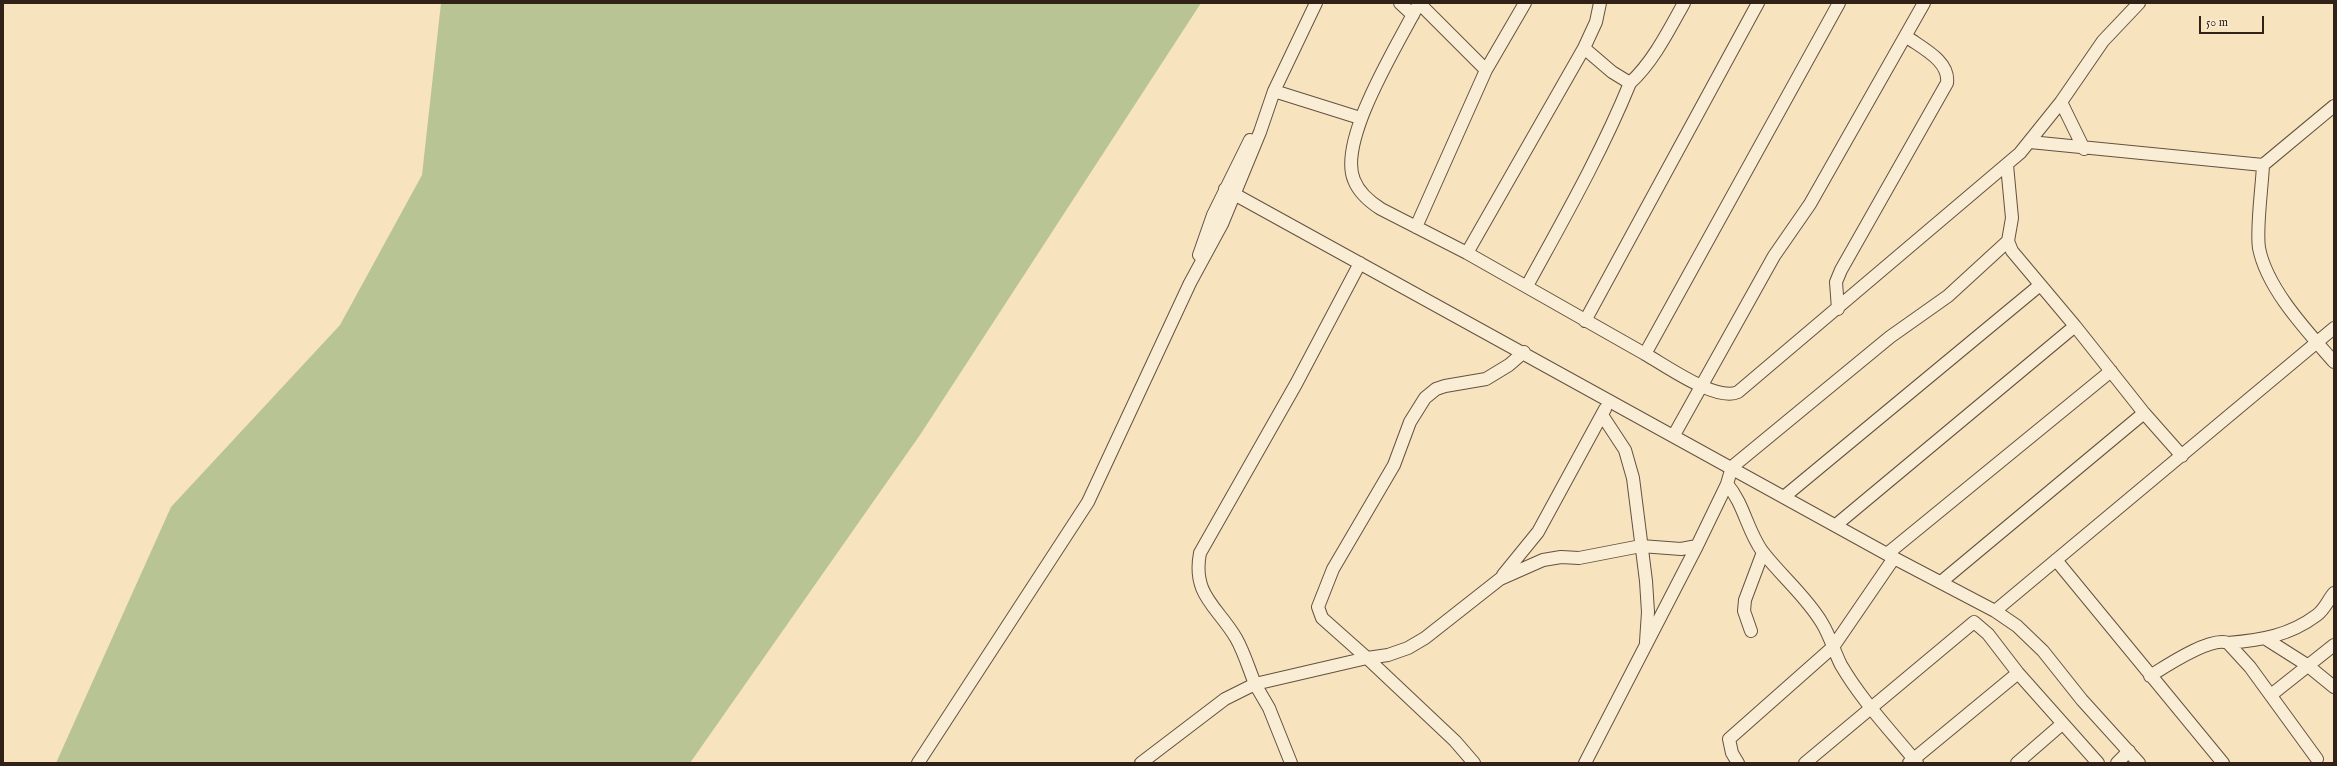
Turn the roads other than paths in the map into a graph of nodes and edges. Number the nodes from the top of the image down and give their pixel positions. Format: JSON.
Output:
{"nodes":[{"id":1,"x":1316,"y":3,"type":"edge"},
{"id":2,"x":1400,"y":3,"type":"edge"},
{"id":3,"x":1419,"y":3,"type":"edge"},
{"id":4,"x":1525,"y":3,"type":"edge"},
{"id":5,"x":1600,"y":3,"type":"edge"},
{"id":6,"x":1684,"y":3,"type":"edge"},
{"id":7,"x":1758,"y":3,"type":"edge"},
{"id":8,"x":1839,"y":3,"type":"edge"},
{"id":9,"x":1924,"y":3,"type":"edge"},
{"id":10,"x":2140,"y":3,"type":"edge"},
{"id":11,"x":1413,"y":15,"type":"junction"},
{"id":12,"x":1907,"y":37,"type":"junction"},
{"id":13,"x":1584,"y":48,"type":"junction"},
{"id":14,"x":1486,"y":70,"type":"junction"},
{"id":15,"x":1630,"y":83,"type":"junction"},
{"id":16,"x":1274,"y":91,"type":"junction"},
{"id":17,"x":2061,"y":102,"type":"junction"},
{"id":18,"x":2334,"y":106,"type":"edge"},
{"id":19,"x":1265,"y":115,"type":"junction"},
{"id":20,"x":1360,"y":118,"type":"junction"},
{"id":21,"x":2030,"y":142,"type":"junction"},
{"id":22,"x":2084,"y":149,"type":"junction"},
{"id":23,"x":2007,"y":165,"type":"junction"},
{"id":24,"x":2263,"y":165,"type":"junction"},
{"id":25,"x":1243,"y":175,"type":"junction"},
{"id":26,"x":1230,"y":191,"type":"junction"},
{"id":27,"x":1252,"y":202,"type":"junction"},
{"id":28,"x":1226,"y":216,"type":"junction"},
{"id":29,"x":1416,"y":227,"type":"junction"},
{"id":30,"x":2008,"y":241,"type":"junction"},
{"id":31,"x":1467,"y":253,"type":"junction"},
{"id":32,"x":1360,"y":263,"type":"junction"},
{"id":33,"x":1190,"y":283,"type":"junction"},
{"id":34,"x":2040,"y":285,"type":"junction"},
{"id":35,"x":1527,"y":286,"type":"junction"},
{"id":36,"x":1838,"y":309,"type":"junction"},
{"id":37,"x":1585,"y":321,"type":"junction"},
{"id":38,"x":2075,"y":326,"type":"junction"},
{"id":39,"x":2334,"y":328,"type":"edge"},
{"id":40,"x":2317,"y":342,"type":"junction"},
{"id":41,"x":1524,"y":352,"type":"junction"},
{"id":42,"x":1644,"y":354,"type":"junction"},
{"id":43,"x":2334,"y":361,"type":"edge"},
{"id":44,"x":2111,"y":371,"type":"junction"},
{"id":45,"x":1702,"y":386,"type":"junction"},
{"id":46,"x":1609,"y":400,"type":"junction"},
{"id":47,"x":2144,"y":412,"type":"junction"},
{"id":48,"x":1602,"y":415,"type":"junction"},
{"id":49,"x":1674,"y":435,"type":"junction"},
{"id":50,"x":2182,"y":456,"type":"junction"},
{"id":51,"x":1732,"y":467,"type":"junction"},
{"id":52,"x":1727,"y":484,"type":"junction"},
{"id":53,"x":1785,"y":496,"type":"junction"},
{"id":54,"x":1836,"y":525,"type":"junction"},
{"id":55,"x":1642,"y":546,"type":"junction"},
{"id":56,"x":1697,"y":546,"type":"junction"},
{"id":57,"x":1763,"y":552,"type":"junction"},
{"id":58,"x":1891,"y":556,"type":"junction"},
{"id":59,"x":2056,"y":560,"type":"junction"},
{"id":60,"x":1500,"y":579,"type":"junction"},
{"id":61,"x":1941,"y":582,"type":"junction"},
{"id":62,"x":2334,"y":593,"type":"edge"},
{"id":63,"x":1983,"y":606,"type":"junction"},
{"id":64,"x":1995,"y":611,"type":"junction"},
{"id":65,"x":1974,"y":622,"type":"junction"},
{"id":66,"x":1750,"y":631,"type":"dead end"},
{"id":67,"x":2266,"y":639,"type":"junction"},
{"id":68,"x":2228,"y":643,"type":"junction"},
{"id":69,"x":2334,"y":645,"type":"edge"},
{"id":70,"x":1646,"y":647,"type":"junction"},
{"id":71,"x":1833,"y":647,"type":"junction"},
{"id":72,"x":1367,"y":658,"type":"junction"},
{"id":73,"x":2307,"y":665,"type":"junction"},
{"id":74,"x":2018,"y":673,"type":"junction"},
{"id":75,"x":2150,"y":676,"type":"junction"},
{"id":76,"x":1255,"y":684,"type":"junction"},
{"id":77,"x":2334,"y":687,"type":"edge"},
{"id":78,"x":2271,"y":695,"type":"junction"},
{"id":79,"x":1870,"y":708,"type":"junction"},
{"id":80,"x":2062,"y":724,"type":"junction"},
{"id":81,"x":2129,"y":751,"type":"junction"},
{"id":82,"x":2317,"y":759,"type":"dead end"},
{"id":83,"x":1143,"y":762,"type":"edge"},
{"id":84,"x":1913,"y":762,"type":"edge"},
{"id":85,"x":918,"y":763,"type":"edge"},
{"id":86,"x":1291,"y":763,"type":"edge"},
{"id":87,"x":1474,"y":763,"type":"edge"},
{"id":88,"x":1585,"y":763,"type":"edge"},
{"id":89,"x":1738,"y":763,"type":"edge"},
{"id":90,"x":1805,"y":763,"type":"edge"},
{"id":91,"x":2017,"y":763,"type":"edge"},
{"id":92,"x":2098,"y":763,"type":"edge"},
{"id":93,"x":2117,"y":763,"type":"edge"},
{"id":94,"x":2139,"y":763,"type":"edge"},
{"id":95,"x":2223,"y":763,"type":"edge"}],
"edges":[{"from":1,"to":16,"type":"street"},
{"from":2,"to":11,"type":"street"},
{"from":3,"to":11,"type":"street"},
{"from":3,"to":14,"type":"street"},
{"from":4,"to":14,"type":"street"},
{"from":5,"to":13,"type":"street"},
{"from":6,"to":15,"type":"street"},
{"from":7,"to":37,"type":"street"},
{"from":8,"to":42,"type":"street"},
{"from":9,"to":12,"type":"street"},
{"from":10,"to":17,"type":"street"},
{"from":11,"to":20,"type":"street"},
{"from":12,"to":36,"type":"street"},
{"from":12,"to":45,"type":"street"},
{"from":13,"to":15,"type":"street"},
{"from":13,"to":31,"type":"street"},
{"from":14,"to":29,"type":"street"},
{"from":15,"to":35,"type":"street"},
{"from":16,"to":19,"type":"street"},
{"from":16,"to":20,"type":"street"},
{"from":17,"to":21,"type":"street"},
{"from":17,"to":22,"type":"street"},
{"from":18,"to":24,"type":"street"},
{"from":19,"to":25,"type":"street"},
{"from":19,"to":26,"type":"street"},
{"from":20,"to":29,"type":"street"},
{"from":21,"to":22,"type":"street"},
{"from":21,"to":23,"type":"street"},
{"from":22,"to":24,"type":"street"},
{"from":23,"to":30,"type":"street"},
{"from":23,"to":36,"type":"street"},
{"from":24,"to":40,"type":"street"},
{"from":25,"to":26,"type":"street"},
{"from":25,"to":27,"type":"street"},
{"from":26,"to":27,"type":"street"},
{"from":26,"to":28,"type":"street"},
{"from":26,"to":33,"type":"street"},
{"from":27,"to":28,"type":"street"},
{"from":27,"to":32,"type":"street"},
{"from":28,"to":33,"type":"street"},
{"from":29,"to":31,"type":"street"},
{"from":30,"to":34,"type":"street"},
{"from":30,"to":51,"type":"street"},
{"from":31,"to":35,"type":"street"},
{"from":32,"to":41,"type":"street"},
{"from":32,"to":76,"type":"street"},
{"from":33,"to":85,"type":"street"},
{"from":34,"to":38,"type":"street"},
{"from":34,"to":53,"type":"street"},
{"from":35,"to":37,"type":"street"},
{"from":36,"to":45,"type":"street"},
{"from":37,"to":42,"type":"street"},
{"from":38,"to":44,"type":"street"},
{"from":38,"to":54,"type":"street"},
{"from":39,"to":40,"type":"street"},
{"from":40,"to":43,"type":"street"},
{"from":40,"to":50,"type":"street"},
{"from":41,"to":46,"type":"street"},
{"from":41,"to":72,"type":"street"},
{"from":42,"to":45,"type":"street"},
{"from":44,"to":47,"type":"street"},
{"from":44,"to":58,"type":"street"},
{"from":45,"to":49,"type":"street"},
{"from":46,"to":48,"type":"street"},
{"from":46,"to":49,"type":"street"},
{"from":47,"to":50,"type":"street"},
{"from":47,"to":61,"type":"street"},
{"from":48,"to":55,"type":"street"},
{"from":48,"to":60,"type":"street"},
{"from":49,"to":51,"type":"street"},
{"from":50,"to":59,"type":"street"},
{"from":51,"to":52,"type":"street"},
{"from":51,"to":53,"type":"street"},
{"from":52,"to":56,"type":"street"},
{"from":52,"to":57,"type":"street"},
{"from":53,"to":54,"type":"street"},
{"from":54,"to":58,"type":"street"},
{"from":55,"to":56,"type":"street"},
{"from":55,"to":60,"type":"street"},
{"from":55,"to":70,"type":"street"},
{"from":56,"to":70,"type":"street"},
{"from":57,"to":66,"type":"street"},
{"from":57,"to":71,"type":"street"},
{"from":58,"to":61,"type":"street"},
{"from":58,"to":71,"type":"street"},
{"from":59,"to":64,"type":"street"},
{"from":59,"to":75,"type":"street"},
{"from":60,"to":72,"type":"street"},
{"from":61,"to":63,"type":"street"},
{"from":62,"to":67,"type":"street"},
{"from":63,"to":64,"type":"street"},
{"from":63,"to":65,"type":"street"},
{"from":64,"to":81,"type":"street"},
{"from":65,"to":74,"type":"street"},
{"from":65,"to":79,"type":"street"},
{"from":67,"to":68,"type":"street"},
{"from":67,"to":73,"type":"street"},
{"from":68,"to":75,"type":"street"},
{"from":68,"to":78,"type":"street"},
{"from":69,"to":73,"type":"street"},
{"from":70,"to":88,"type":"street"},
{"from":71,"to":79,"type":"street"},
{"from":71,"to":89,"type":"street"},
{"from":72,"to":76,"type":"street"},
{"from":72,"to":87,"type":"street"},
{"from":73,"to":77,"type":"street"},
{"from":73,"to":78,"type":"street"},
{"from":74,"to":80,"type":"street"},
{"from":74,"to":84,"type":"street"},
{"from":75,"to":95,"type":"street"},
{"from":76,"to":83,"type":"street"},
{"from":76,"to":86,"type":"street"},
{"from":78,"to":82,"type":"street"},
{"from":79,"to":84,"type":"street"},
{"from":79,"to":90,"type":"street"},
{"from":80,"to":91,"type":"street"},
{"from":80,"to":92,"type":"street"},
{"from":81,"to":93,"type":"street"},
{"from":81,"to":94,"type":"street"}]}
